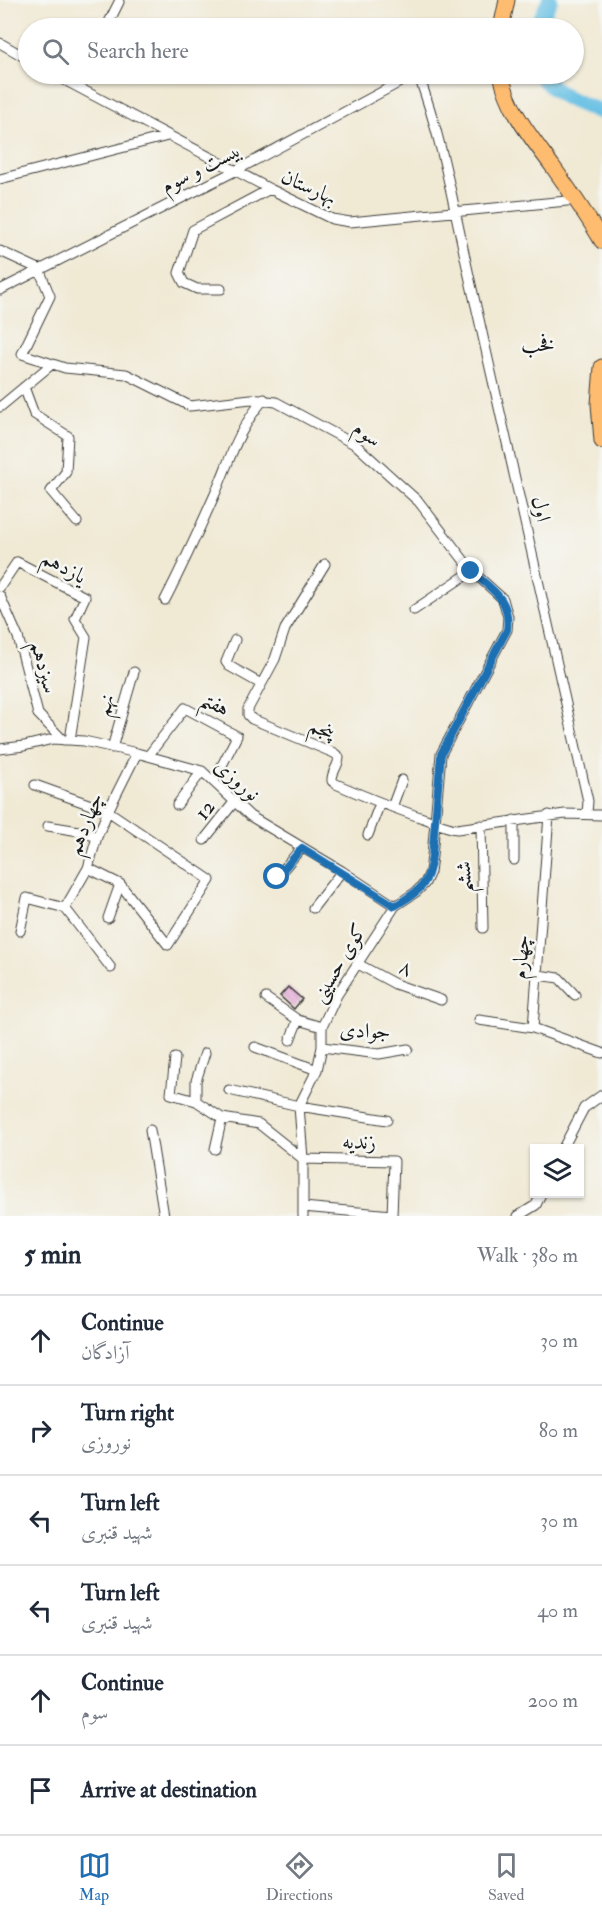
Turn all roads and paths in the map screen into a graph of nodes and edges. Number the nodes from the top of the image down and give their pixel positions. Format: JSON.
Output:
{"nodes":[{"id":1,"x":507,"y":0,"type":"edge"},
{"id":2,"x":118,"y":2,"type":"dead end"},
{"id":3,"x":111,"y":18,"type":"edge"},
{"id":4,"x":503,"y":18,"type":"edge"},
{"id":5,"x":0,"y":43,"type":"edge"},
{"id":6,"x":18,"y":53,"type":"edge"},
{"id":7,"x":72,"y":84,"type":"edge"},
{"id":8,"x":79,"y":84,"type":"edge"},
{"id":9,"x":397,"y":84,"type":"edge"},
{"id":10,"x":421,"y":84,"type":"edge"},
{"id":11,"x":503,"y":84,"type":"edge"},
{"id":12,"x":78,"y":87,"type":"junction"},
{"id":13,"x":168,"y":136,"type":"junction"},
{"id":14,"x":235,"y":171,"type":"junction"},
{"id":15,"x":0,"y":178,"type":"edge"},
{"id":16,"x":270,"y":189,"type":"junction"},
{"id":17,"x":577,"y":200,"type":"junction"},
{"id":18,"x":457,"y":212,"type":"junction"},
{"id":19,"x":602,"y":241,"type":"edge"},
{"id":20,"x":0,"y":251,"type":"edge"},
{"id":21,"x":39,"y":269,"type":"junction"},
{"id":22,"x":221,"y":289,"type":"dead end"},
{"id":23,"x":0,"y":290,"type":"edge"},
{"id":24,"x":52,"y":364,"type":"junction"},
{"id":25,"x":602,"y":367,"type":"edge"},
{"id":26,"x":24,"y":387,"type":"junction"},
{"id":27,"x":264,"y":399,"type":"junction"},
{"id":28,"x":0,"y":407,"type":"edge"},
{"id":29,"x":602,"y":441,"type":"edge"},
{"id":30,"x":77,"y":522,"type":"dead end"},
{"id":31,"x":325,"y":564,"type":"dead end"},
{"id":32,"x":471,"y":571,"type":"junction"},
{"id":33,"x":0,"y":586,"type":"edge"},
{"id":34,"x":0,"y":596,"type":"edge"},
{"id":35,"x":165,"y":600,"type":"dead end"},
{"id":36,"x":414,"y":610,"type":"dead end"},
{"id":37,"x":235,"y":640,"type":"dead end"},
{"id":38,"x":134,"y":672,"type":"dead end"},
{"id":39,"x":261,"y":684,"type":"junction"},
{"id":40,"x":67,"y":740,"type":"junction"},
{"id":41,"x":112,"y":747,"type":"junction"},
{"id":42,"x":0,"y":749,"type":"edge"},
{"id":43,"x":137,"y":753,"type":"junction"},
{"id":44,"x":148,"y":756,"type":"junction"},
{"id":45,"x":202,"y":771,"type":"junction"},
{"id":46,"x":402,"y":780,"type":"dead end"},
{"id":47,"x":214,"y":781,"type":"junction"},
{"id":48,"x":34,"y":785,"type":"dead end"},
{"id":49,"x":235,"y":801,"type":"junction"},
{"id":50,"x":380,"y":803,"type":"junction"},
{"id":51,"x":177,"y":805,"type":"dead end"},
{"id":52,"x":392,"y":807,"type":"junction"},
{"id":53,"x":108,"y":810,"type":"junction"},
{"id":54,"x":587,"y":814,"type":"junction"},
{"id":55,"x":549,"y":815,"type":"junction"},
{"id":56,"x":602,"y":815,"type":"edge"},
{"id":57,"x":514,"y":820,"type":"junction"},
{"id":58,"x":436,"y":822,"type":"junction"},
{"id":59,"x":481,"y":825,"type":"junction"},
{"id":60,"x":48,"y":826,"type":"dead end"},
{"id":61,"x":368,"y":835,"type":"dead end"},
{"id":62,"x":97,"y":837,"type":"junction"},
{"id":63,"x":204,"y":840,"type":"dead end"},
{"id":64,"x":302,"y":848,"type":"junction"},
{"id":65,"x":514,"y":860,"type":"dead end"},
{"id":66,"x":88,"y":868,"type":"junction"},
{"id":67,"x":342,"y":871,"type":"junction"},
{"id":68,"x":277,"y":877,"type":"dead end"},
{"id":69,"x":120,"y":884,"type":"junction"},
{"id":70,"x":395,"y":906,"type":"junction"},
{"id":71,"x":65,"y":908,"type":"junction"},
{"id":72,"x":313,"y":908,"type":"dead end"},
{"id":73,"x":108,"y":918,"type":"dead end"},
{"id":74,"x":483,"y":928,"type":"dead end"},
{"id":75,"x":21,"y":931,"type":"dead end"},
{"id":76,"x":358,"y":964,"type":"junction"},
{"id":77,"x":111,"y":968,"type":"dead end"},
{"id":78,"x":538,"y":975,"type":"junction"},
{"id":79,"x":575,"y":995,"type":"dead end"},
{"id":80,"x":266,"y":999,"type":"dead end"},
{"id":81,"x":441,"y":1000,"type":"dead end"},
{"id":82,"x":298,"y":1020,"type":"junction"},
{"id":83,"x":479,"y":1020,"type":"dead end"},
{"id":84,"x":322,"y":1027,"type":"junction"},
{"id":85,"x":533,"y":1028,"type":"junction"},
{"id":86,"x":291,"y":1040,"type":"dead end"},
{"id":87,"x":255,"y":1047,"type":"dead end"},
{"id":88,"x":322,"y":1047,"type":"junction"},
{"id":89,"x":408,"y":1049,"type":"dead end"},
{"id":90,"x":205,"y":1053,"type":"dead end"},
{"id":91,"x":602,"y":1053,"type":"edge"},
{"id":92,"x":175,"y":1058,"type":"dead end"},
{"id":93,"x":317,"y":1070,"type":"junction"},
{"id":94,"x":229,"y":1090,"type":"dead end"},
{"id":95,"x":602,"y":1095,"type":"edge"},
{"id":96,"x":196,"y":1101,"type":"junction"},
{"id":97,"x":299,"y":1106,"type":"junction"},
{"id":98,"x":222,"y":1118,"type":"junction"},
{"id":99,"x":387,"y":1120,"type":"dead end"},
{"id":100,"x":150,"y":1130,"type":"dead end"},
{"id":101,"x":566,"y":1144,"type":"edge"},
{"id":102,"x":215,"y":1149,"type":"dead end"},
{"id":103,"x":303,"y":1159,"type":"junction"},
{"id":104,"x":539,"y":1198,"type":"edge"},
{"id":105,"x":303,"y":1212,"type":"edge"},
{"id":106,"x":392,"y":1215,"type":"edge"},
{"id":107,"x":165,"y":1216,"type":"edge"},
{"id":108,"x":518,"y":1216,"type":"edge"}],
"edges":[{"from":1,"to":4,"type":"main road"},
{"from":2,"to":3,"type":"street"},
{"from":5,"to":6,"type":"street"},
{"from":7,"to":12,"type":"street","name":"بهارستان"},
{"from":8,"to":12,"type":"street"},
{"from":9,"to":14,"type":"street","name":"بیست و سوم"},
{"from":10,"to":18,"type":"street","name":"اول"},
{"from":11,"to":17,"type":"main road"},
{"from":12,"to":13,"type":"street","name":"بهارستان"},
{"from":13,"to":14,"type":"street","name":"بهارستان"},
{"from":13,"to":15,"type":"street"},
{"from":14,"to":16,"type":"street","name":"بهارستان"},
{"from":14,"to":21,"type":"street","name":"بیست و سوم"},
{"from":16,"to":18,"type":"street","name":"بهارستان"},
{"from":16,"to":22,"type":"street"},
{"from":17,"to":18,"type":"street","name":"بهارستان"},
{"from":17,"to":19,"type":"main road"},
{"from":18,"to":54,"type":"street","name":"اول"},
{"from":20,"to":21,"type":"street"},
{"from":21,"to":23,"type":"street","name":"بیست و سوم"},
{"from":21,"to":24,"type":"street","name":"سوم"},
{"from":24,"to":26,"type":"street"},
{"from":24,"to":27,"type":"street","name":"سوم"},
{"from":25,"to":29,"type":"main road"},
{"from":26,"to":28,"type":"street"},
{"from":26,"to":30,"type":"street"},
{"from":27,"to":32,"type":"street","name":"سوم"},
{"from":27,"to":35,"type":"street"},
{"from":31,"to":39,"type":"street"},
{"from":32,"to":36,"type":"street"},
{"from":32,"to":58,"type":"street","name":"سوم"},
{"from":33,"to":40,"type":"street","name":"یازدهم"},
{"from":34,"to":40,"type":"street","name":"سیزدهم"},
{"from":37,"to":39,"type":"street"},
{"from":38,"to":41,"type":"street","name":"نهم"},
{"from":39,"to":50,"type":"street","name":"پنجم"},
{"from":40,"to":41,"type":"street","name":"نوروزی"},
{"from":40,"to":42,"type":"street","name":"نوروزی"},
{"from":41,"to":43,"type":"street","name":"نوروزی"},
{"from":43,"to":44,"type":"street","name":"نوروزی"},
{"from":43,"to":53,"type":"street","name":"چهاردهم"},
{"from":44,"to":45,"type":"street","name":"نوروزی"},
{"from":44,"to":47,"type":"street","name":"هفتم"},
{"from":45,"to":47,"type":"street","name":"نوروزی"},
{"from":45,"to":51,"type":"street"},
{"from":46,"to":52,"type":"street"},
{"from":47,"to":49,"type":"street","name":"نوروزی"},
{"from":48,"to":53,"type":"street"},
{"from":49,"to":63,"type":"street","name":"12"},
{"from":49,"to":64,"type":"street","name":"نوروزی"},
{"from":50,"to":52,"type":"street","name":"پنجم"},
{"from":50,"to":61,"type":"street"},
{"from":52,"to":58,"type":"street","name":"پنجم"},
{"from":53,"to":62,"type":"street","name":"چهاردهم"},
{"from":53,"to":69,"type":"street"},
{"from":54,"to":55,"type":"street"},
{"from":54,"to":56,"type":"street"},
{"from":55,"to":57,"type":"street"},
{"from":55,"to":78,"type":"street","name":"چهارم"},
{"from":57,"to":59,"type":"street"},
{"from":57,"to":65,"type":"street"},
{"from":58,"to":59,"type":"street"},
{"from":58,"to":70,"type":"street","name":"سوم"},
{"from":59,"to":74,"type":"street","name":"ششم"},
{"from":60,"to":62,"type":"street"},
{"from":62,"to":66,"type":"street","name":"چهاردهم"},
{"from":64,"to":67,"type":"street","name":"نوروزی"},
{"from":64,"to":68,"type":"street"},
{"from":66,"to":69,"type":"street"},
{"from":66,"to":71,"type":"street","name":"چهاردهم"},
{"from":67,"to":70,"type":"street","name":"نوروزی"},
{"from":67,"to":72,"type":"street"},
{"from":69,"to":73,"type":"street"},
{"from":70,"to":76,"type":"street","name":"کوی حسینی"},
{"from":71,"to":75,"type":"street"},
{"from":71,"to":77,"type":"street"},
{"from":76,"to":81,"type":"street","name":"۸"},
{"from":76,"to":84,"type":"street","name":"کوی حسینی"},
{"from":78,"to":79,"type":"street"},
{"from":78,"to":85,"type":"street","name":"چهارم"},
{"from":80,"to":82,"type":"street"},
{"from":82,"to":84,"type":"street"},
{"from":82,"to":86,"type":"street"},
{"from":83,"to":85,"type":"street"},
{"from":84,"to":88,"type":"street","name":"کوی حسینی"},
{"from":85,"to":91,"type":"street"},
{"from":87,"to":93,"type":"street"},
{"from":88,"to":89,"type":"street","name":"جوادی"},
{"from":88,"to":93,"type":"street","name":"کوی حسینی"},
{"from":90,"to":96,"type":"street"},
{"from":92,"to":96,"type":"street"},
{"from":93,"to":97,"type":"street","name":"کوی حسینی"},
{"from":94,"to":97,"type":"street"},
{"from":95,"to":101,"type":"street"},
{"from":96,"to":98,"type":"street"},
{"from":97,"to":99,"type":"street"},
{"from":97,"to":103,"type":"street"},
{"from":98,"to":102,"type":"street"},
{"from":98,"to":103,"type":"street"},
{"from":100,"to":107,"type":"street"},
{"from":103,"to":105,"type":"street"},
{"from":103,"to":106,"type":"street","name":"زندیه"},
{"from":104,"to":108,"type":"street"},
{"from":105,"to":106,"type":"street"}]}
